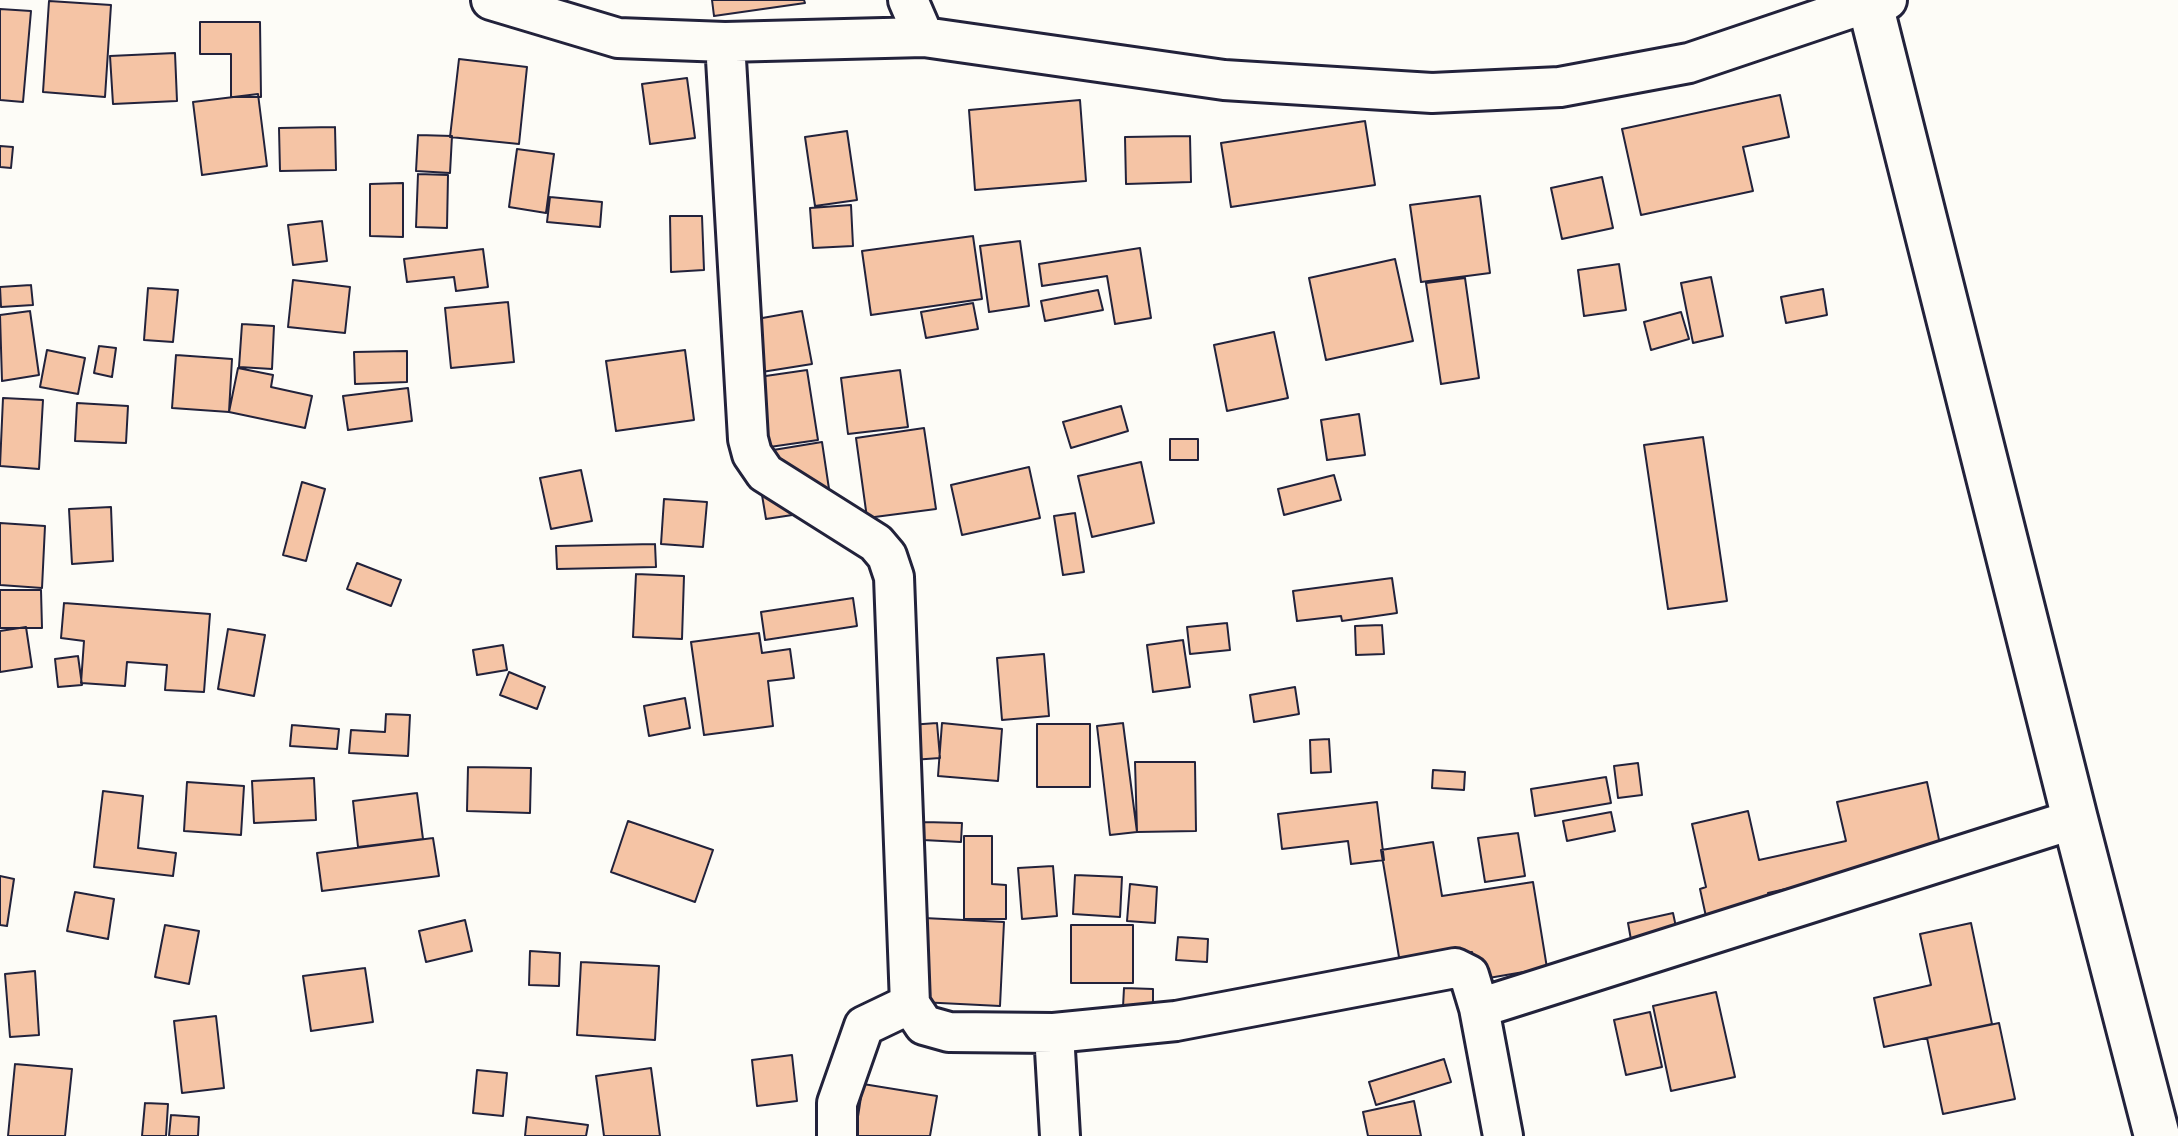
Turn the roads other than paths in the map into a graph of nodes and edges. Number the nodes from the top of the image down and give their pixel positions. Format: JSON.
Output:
{"nodes":[{"id":1,"x":491,"y":0,"type":"edge"},
{"id":2,"x":908,"y":0,"type":"edge"},
{"id":3,"x":1875,"y":1,"type":"edge"},
{"id":4,"x":924,"y":37,"type":"junction"},
{"id":5,"x":725,"y":42,"type":"junction"},
{"id":6,"x":2075,"y":819,"type":"junction"},
{"id":7,"x":910,"y":1004,"type":"junction"},
{"id":8,"x":1479,"y":1008,"type":"junction"},
{"id":9,"x":1054,"y":1033,"type":"junction"},
{"id":10,"x":837,"y":1136,"type":"edge"},
{"id":11,"x":1060,"y":1136,"type":"edge"},
{"id":12,"x":1503,"y":1136,"type":"edge"},
{"id":13,"x":2157,"y":1136,"type":"edge"}],
"edges":[{"from":1,"to":5,"type":"street"},
{"from":2,"to":4,"type":"street"},
{"from":3,"to":4,"type":"street"},
{"from":3,"to":6,"type":"main road"},
{"from":4,"to":5,"type":"street"},
{"from":5,"to":7,"type":"street"},
{"from":6,"to":8,"type":"street"},
{"from":6,"to":13,"type":"main road"},
{"from":7,"to":9,"type":"street"},
{"from":7,"to":10,"type":"street"},
{"from":8,"to":9,"type":"street"},
{"from":8,"to":12,"type":"street"},
{"from":9,"to":11,"type":"street"}]}
